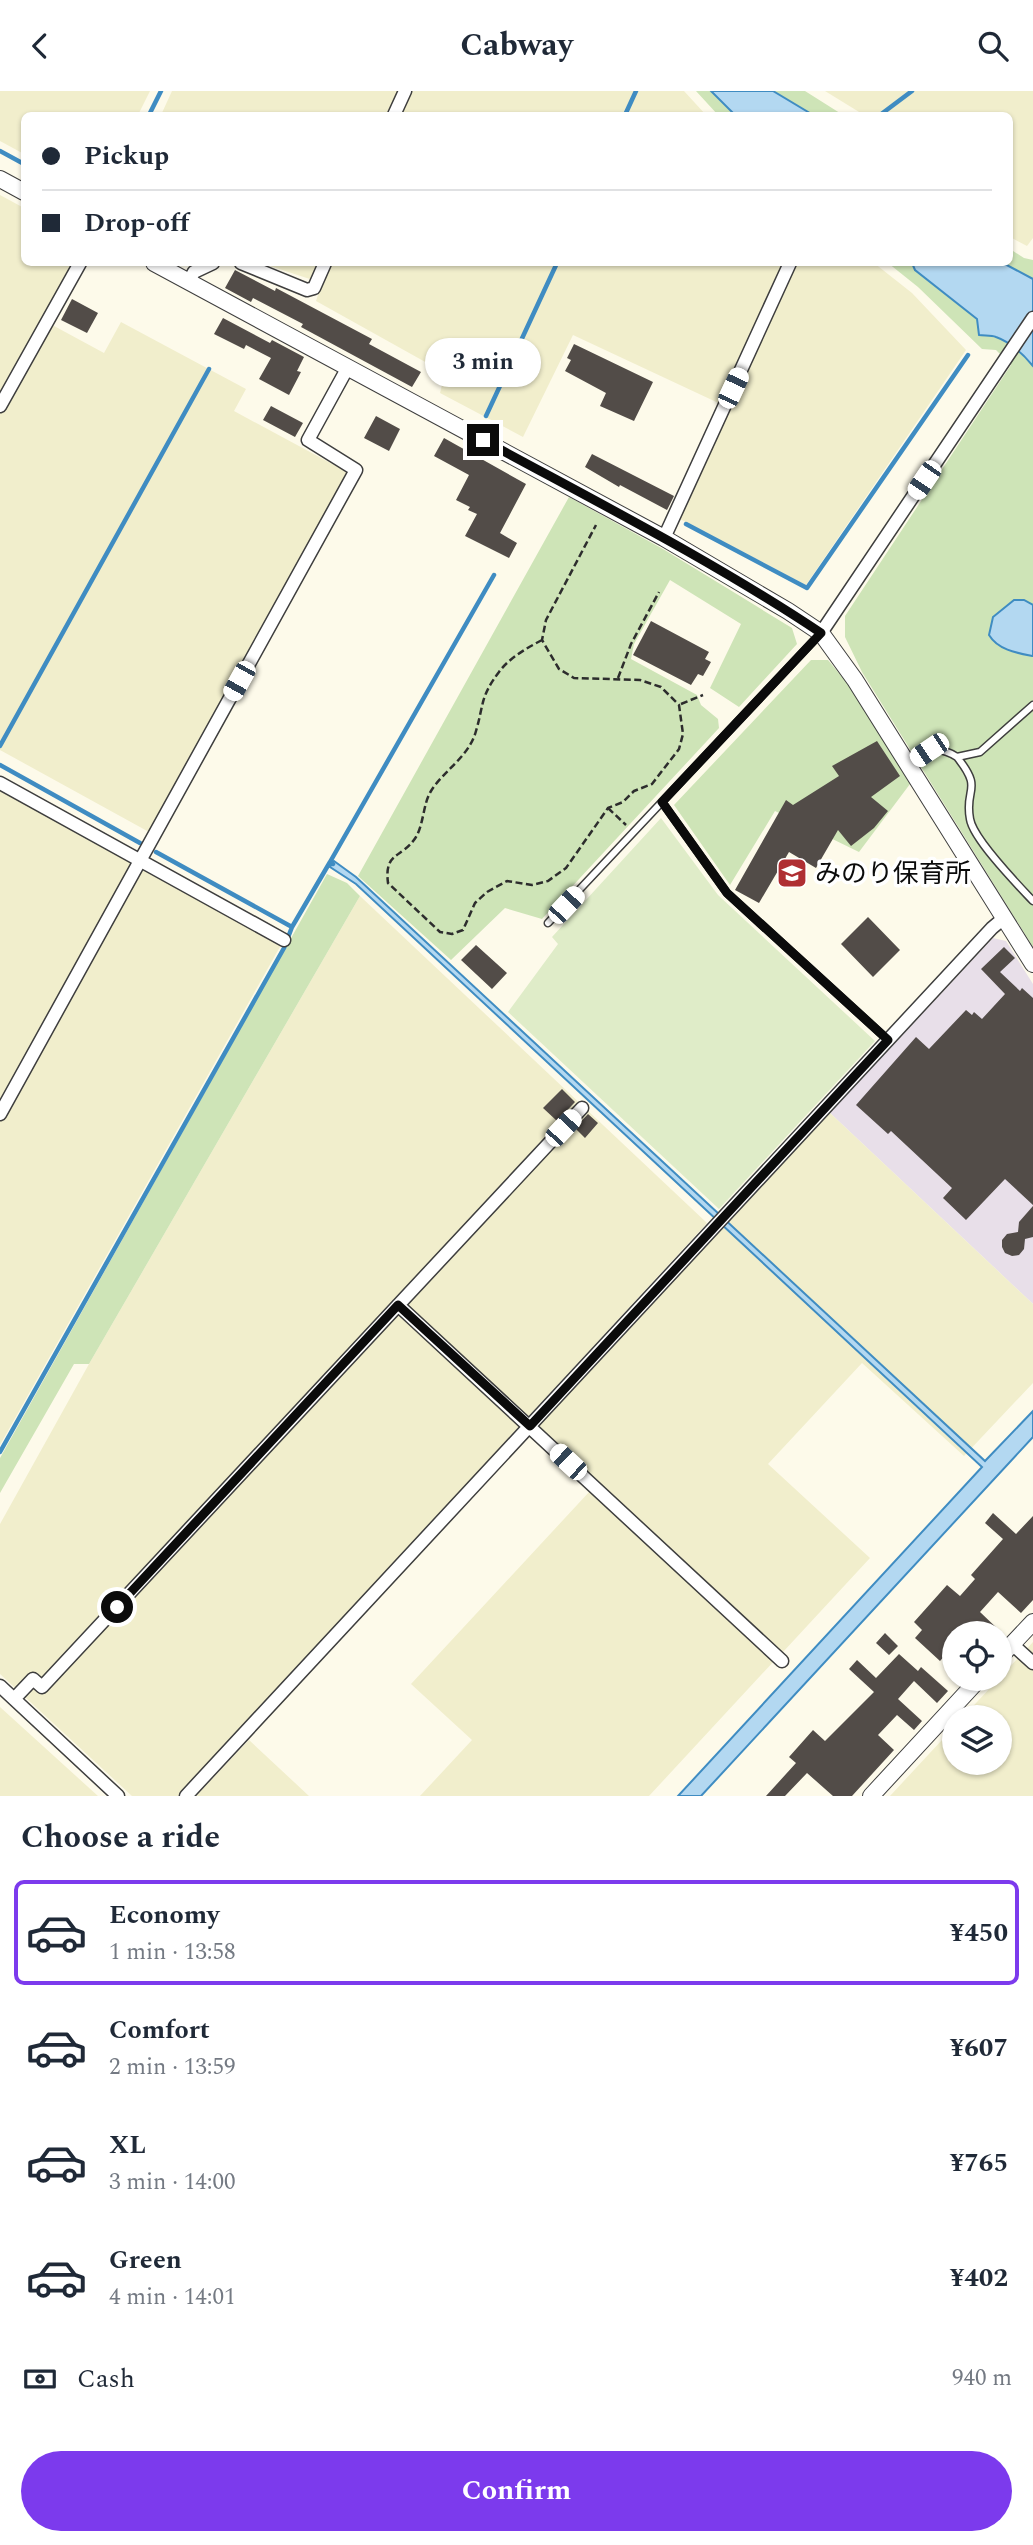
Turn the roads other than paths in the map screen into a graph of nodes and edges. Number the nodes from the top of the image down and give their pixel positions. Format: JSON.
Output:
{"nodes":[{"id":1,"x":405,"y":91,"type":"edge"},
{"id":2,"x":395,"y":112,"type":"edge"},
{"id":3,"x":0,"y":179,"type":"edge"},
{"id":4,"x":21,"y":191,"type":"edge"},
{"id":5,"x":77,"y":266,"type":"edge"},
{"id":6,"x":160,"y":266,"type":"edge"},
{"id":7,"x":201,"y":266,"type":"edge"},
{"id":8,"x":248,"y":266,"type":"edge"},
{"id":9,"x":325,"y":266,"type":"edge"},
{"id":10,"x":789,"y":266,"type":"edge"},
{"id":11,"x":188,"y":281,"type":"junction"},
{"id":12,"x":1033,"y":319,"type":"edge"},
{"id":13,"x":348,"y":367,"type":"junction"},
{"id":14,"x":0,"y":406,"type":"edge"},
{"id":15,"x":664,"y":538,"type":"junction"},
{"id":16,"x":821,"y":633,"type":"junction"},
{"id":17,"x":1033,"y":705,"type":"edge"},
{"id":18,"x":957,"y":757,"type":"junction"},
{"id":19,"x":908,"y":764,"type":"junction"},
{"id":20,"x":0,"y":783,"type":"edge"},
{"id":21,"x":662,"y":802,"type":"junction"},
{"id":22,"x":140,"y":860,"type":"junction"},
{"id":23,"x":1033,"y":901,"type":"edge"},
{"id":24,"x":1004,"y":918,"type":"junction"},
{"id":25,"x":548,"y":923,"type":"dead end"},
{"id":26,"x":284,"y":940,"type":"dead end"},
{"id":27,"x":1033,"y":964,"type":"edge"},
{"id":28,"x":888,"y":1040,"type":"junction"},
{"id":29,"x":582,"y":1108,"type":"dead end"},
{"id":30,"x":0,"y":1114,"type":"edge"},
{"id":31,"x":398,"y":1305,"type":"junction"},
{"id":32,"x":530,"y":1426,"type":"junction"},
{"id":33,"x":1033,"y":1622,"type":"edge"},
{"id":34,"x":1012,"y":1644,"type":"joint"},
{"id":35,"x":782,"y":1661,"type":"dead end"},
{"id":36,"x":1033,"y":1663,"type":"edge"},
{"id":37,"x":0,"y":1686,"type":"edge"},
{"id":38,"x":969,"y":1691,"type":"edge"},
{"id":39,"x":14,"y":1699,"type":"junction"},
{"id":40,"x":118,"y":1796,"type":"edge"},
{"id":41,"x":186,"y":1796,"type":"edge"},
{"id":42,"x":872,"y":1796,"type":"edge"}],
"edges":[{"from":1,"to":2,"type":"street"},
{"from":3,"to":4,"type":"street"},
{"from":5,"to":14,"type":"street"},
{"from":6,"to":11,"type":"street"},
{"from":7,"to":11,"type":"street"},
{"from":8,"to":9,"type":"street"},
{"from":10,"to":15,"type":"street"},
{"from":11,"to":13,"type":"street"},
{"from":12,"to":16,"type":"street"},
{"from":13,"to":15,"type":"street"},
{"from":13,"to":22,"type":"street"},
{"from":15,"to":16,"type":"street"},
{"from":16,"to":19,"type":"street"},
{"from":16,"to":21,"type":"lane"},
{"from":17,"to":18,"type":"lane"},
{"from":18,"to":19,"type":"lane"},
{"from":18,"to":23,"type":"lane"},
{"from":19,"to":24,"type":"street"},
{"from":20,"to":22,"type":"street"},
{"from":21,"to":25,"type":"lane"},
{"from":21,"to":28,"type":"lane"},
{"from":22,"to":26,"type":"street"},
{"from":22,"to":30,"type":"street"},
{"from":24,"to":27,"type":"street"},
{"from":24,"to":28,"type":"street"},
{"from":28,"to":32,"type":"street"},
{"from":29,"to":31,"type":"street"},
{"from":31,"to":32,"type":"street"},
{"from":31,"to":39,"type":"street"},
{"from":32,"to":35,"type":"street"},
{"from":32,"to":41,"type":"street"},
{"from":33,"to":34,"type":"street"},
{"from":34,"to":36,"type":"street"},
{"from":37,"to":39,"type":"street"},
{"from":38,"to":42,"type":"street"},
{"from":39,"to":40,"type":"street"}]}
